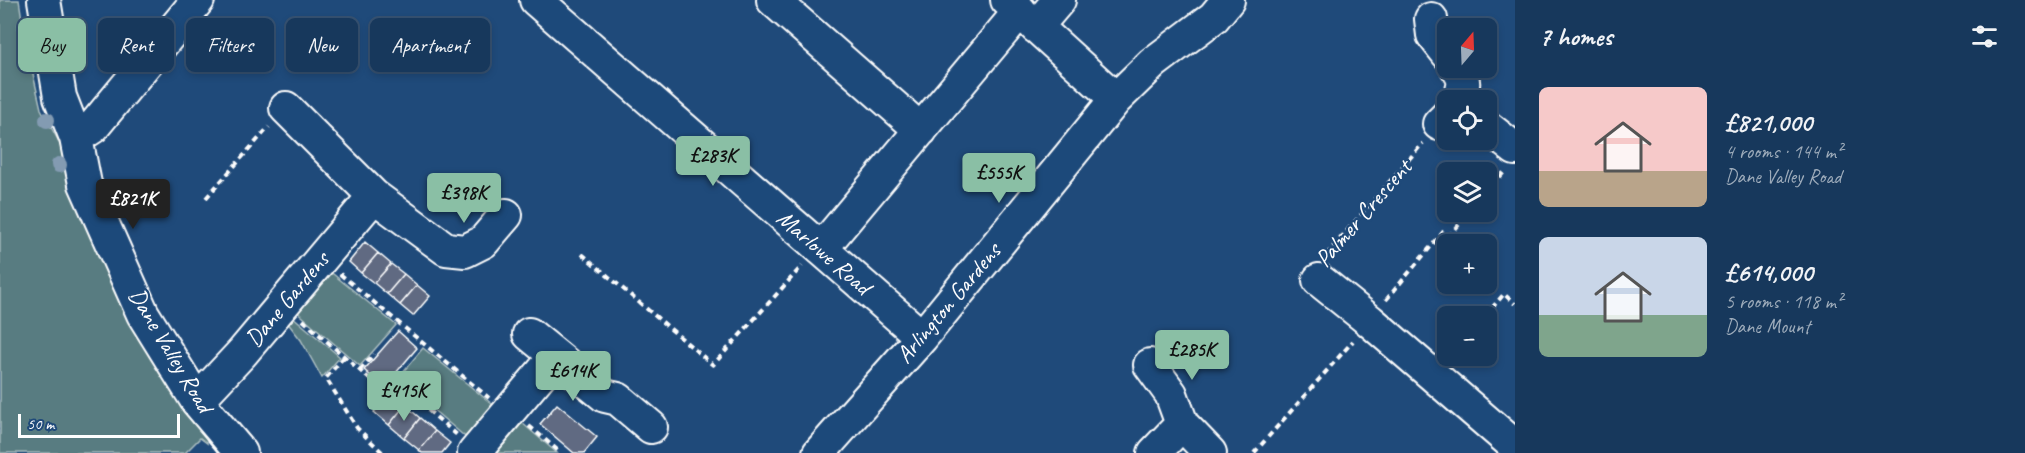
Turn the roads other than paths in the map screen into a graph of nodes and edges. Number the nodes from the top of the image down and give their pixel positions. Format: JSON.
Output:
{"nodes":[{"id":1,"x":44,"y":0,"type":"edge"},
{"id":2,"x":198,"y":0,"type":"edge"},
{"id":3,"x":536,"y":0,"type":"edge"},
{"id":4,"x":773,"y":0,"type":"edge"},
{"id":5,"x":1059,"y":0,"type":"edge"},
{"id":6,"x":1228,"y":0,"type":"edge"},
{"id":7,"x":1021,"y":13,"type":"edge"},
{"id":8,"x":1431,"y":19,"type":"dead end"},
{"id":9,"x":1437,"y":39,"type":"edge"},
{"id":10,"x":1116,"y":99,"type":"junction"},
{"id":11,"x":286,"y":108,"type":"road end"},
{"id":12,"x":921,"y":130,"type":"junction"},
{"id":13,"x":76,"y":138,"type":"junction"},
{"id":14,"x":1497,"y":140,"type":"edge"},
{"id":15,"x":1511,"y":158,"type":"edge"},
{"id":16,"x":374,"y":196,"type":"junction"},
{"id":17,"x":506,"y":215,"type":"dead end"},
{"id":18,"x":820,"y":248,"type":"junction"},
{"id":19,"x":1319,"y":280,"type":"road end"},
{"id":20,"x":529,"y":334,"type":"dead end"},
{"id":21,"x":922,"y":337,"type":"junction"},
{"id":22,"x":555,"y":357,"type":"junction"},
{"id":23,"x":1150,"y":365,"type":"dead end"},
{"id":24,"x":197,"y":401,"type":"junction"},
{"id":25,"x":1182,"y":424,"type":"junction"},
{"id":26,"x":651,"y":427,"type":"dead end"},
{"id":27,"x":1515,"y":446,"type":"edge"},
{"id":28,"x":234,"y":451,"type":"edge"},
{"id":29,"x":475,"y":452,"type":"edge"},
{"id":30,"x":819,"y":453,"type":"edge"},
{"id":31,"x":1154,"y":453,"type":"edge"},
{"id":32,"x":1210,"y":453,"type":"edge"}],
"edges":[{"from":1,"to":13,"type":"street","name":"Dane Valley Road"},
{"from":2,"to":13,"type":"street"},
{"from":3,"to":18,"type":"street","name":"Marlowe Road"},
{"from":4,"to":12,"type":"street"},
{"from":5,"to":7,"type":"street"},
{"from":6,"to":10,"type":"street","name":"Arlington Gardens"},
{"from":7,"to":10,"type":"street"},
{"from":7,"to":12,"type":"street"},
{"from":8,"to":9,"type":"street"},
{"from":10,"to":21,"type":"street","name":"Arlington Gardens"},
{"from":11,"to":16,"type":"street"},
{"from":12,"to":18,"type":"street"},
{"from":13,"to":24,"type":"street","name":"Dane Valley Road"},
{"from":14,"to":15,"type":"street"},
{"from":16,"to":17,"type":"street"},
{"from":16,"to":24,"type":"street","name":"Dane Gardens"},
{"from":18,"to":21,"type":"street","name":"Marlowe Road"},
{"from":19,"to":27,"type":"street","name":"Palmer Crescent"},
{"from":20,"to":22,"type":"street"},
{"from":21,"to":30,"type":"street","name":"Arlington Gardens"},
{"from":22,"to":26,"type":"street"},
{"from":22,"to":29,"type":"street"},
{"from":23,"to":25,"type":"street"},
{"from":24,"to":28,"type":"street","name":"Dane Valley Road"},
{"from":25,"to":31,"type":"street"},
{"from":25,"to":32,"type":"street"}]}
